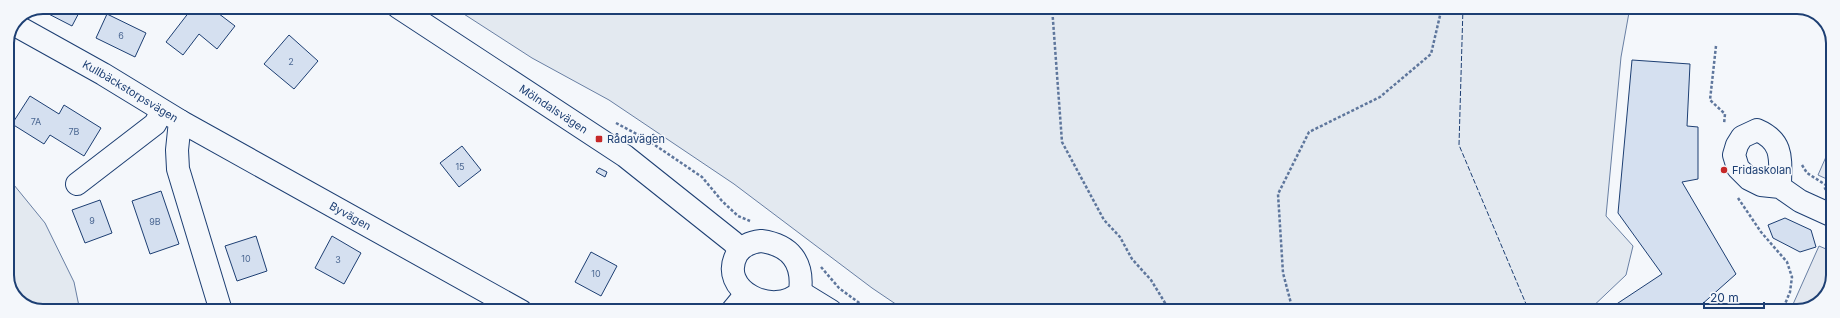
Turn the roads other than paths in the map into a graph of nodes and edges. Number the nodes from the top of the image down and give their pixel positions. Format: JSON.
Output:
{"nodes":[{"id":1,"x":409,"y":14,"type":"edge"},
{"id":2,"x":19,"y":28,"type":"edge"},
{"id":3,"x":171,"y":116,"type":"junction"},
{"id":4,"x":78,"y":184,"type":"dead end"},
{"id":5,"x":1780,"y":187,"type":"dead end"},
{"id":6,"x":1826,"y":213,"type":"edge"},
{"id":7,"x":740,"y":250,"type":"junction"},
{"id":8,"x":800,"y":292,"type":"junction"},
{"id":9,"x":746,"y":294,"type":"junction"},
{"id":10,"x":219,"y":304,"type":"edge"},
{"id":11,"x":508,"y":304,"type":"edge"},
{"id":12,"x":738,"y":304,"type":"edge"},
{"id":13,"x":820,"y":304,"type":"edge"}],
"edges":[{"from":1,"to":7,"type":"street","name":"Mölndalsvägen"},
{"from":2,"to":3,"type":"street","name":"Kullbäckstorpsvägen"},
{"from":3,"to":4,"type":"street"},
{"from":3,"to":10,"type":"street","name":"Kullbäckstorpsvägen"},
{"from":3,"to":11,"type":"street","name":"Byvägen"},
{"from":5,"to":6,"type":"street"},
{"from":7,"to":8,"type":"street"},
{"from":7,"to":9,"type":"street"},
{"from":8,"to":9,"type":"street"},
{"from":8,"to":13,"type":"street"},
{"from":9,"to":12,"type":"street"}]}
